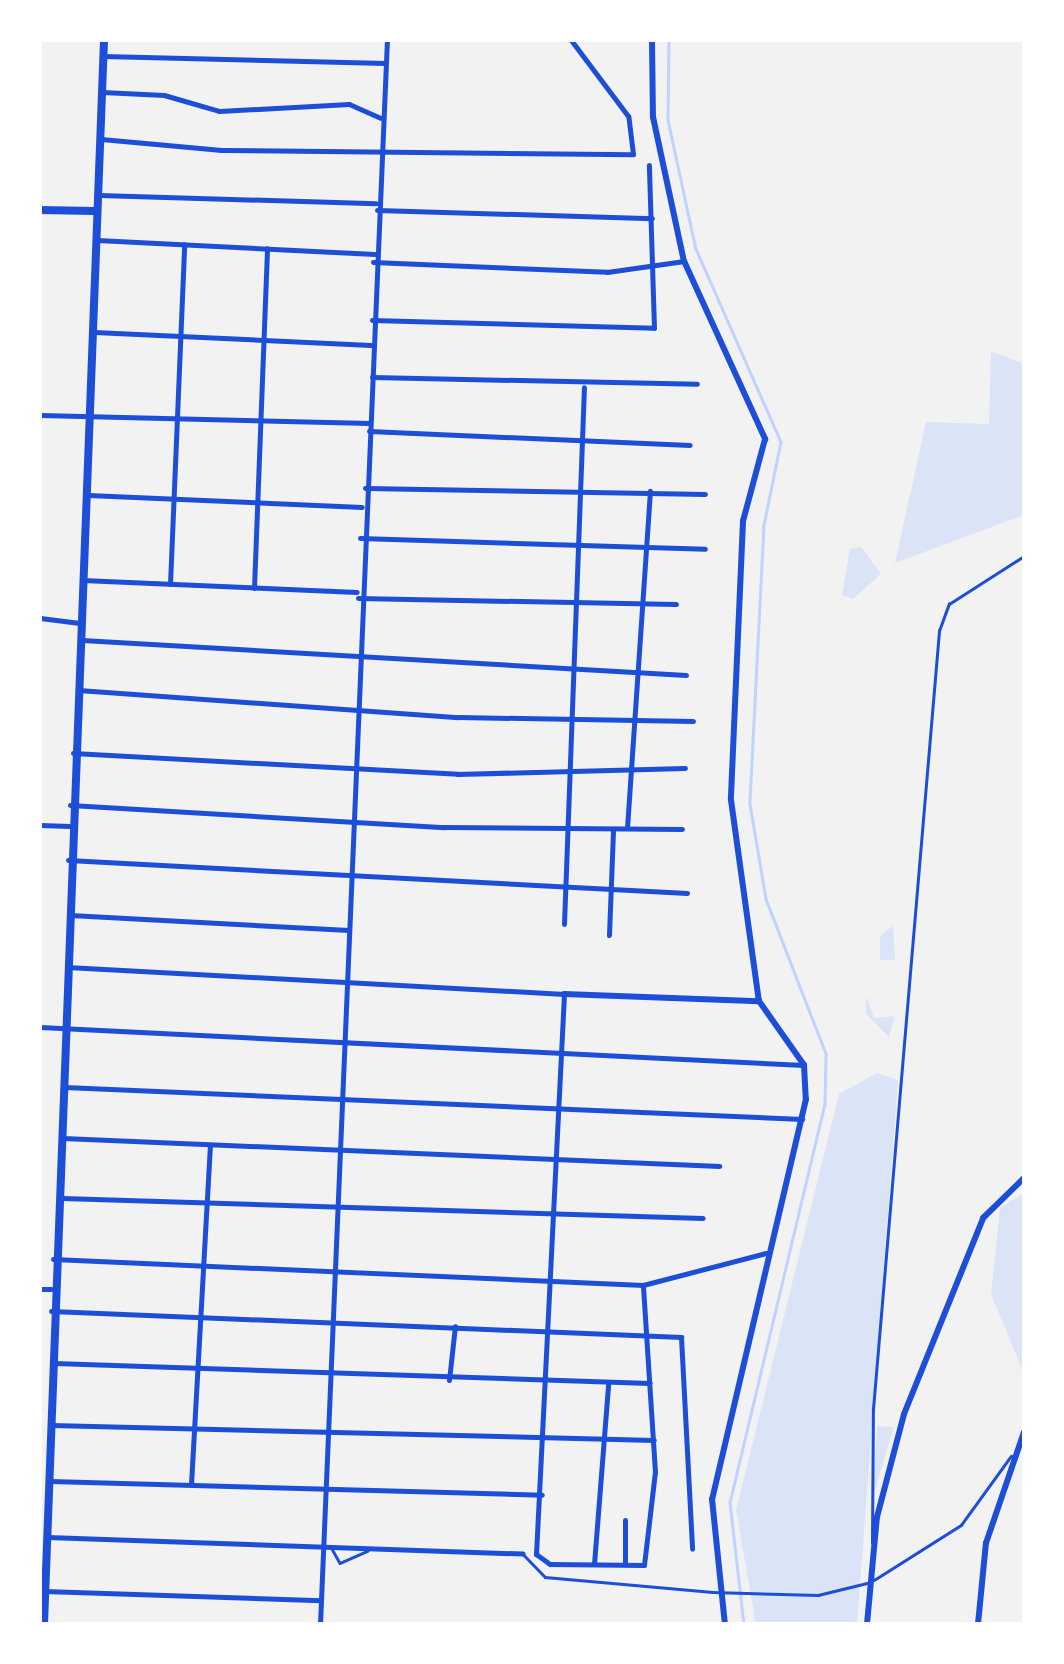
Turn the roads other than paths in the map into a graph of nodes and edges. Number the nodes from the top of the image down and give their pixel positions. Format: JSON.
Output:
{"nodes":[{"id":1,"x":104,"y":40,"type":"edge"},
{"id":2,"x":387,"y":40,"type":"edge"},
{"id":3,"x":571,"y":40,"type":"edge"},
{"id":4,"x":652,"y":40,"type":"edge"},
{"id":5,"x":103,"y":56,"type":"junction"},
{"id":6,"x":384,"y":63,"type":"junction"},
{"id":7,"x":102,"y":92,"type":"junction"},
{"id":8,"x":380,"y":118,"type":"junction"},
{"id":9,"x":98,"y":139,"type":"junction"},
{"id":10,"x":379,"y":145,"type":"junction"},
{"id":11,"x":649,"y":165,"type":"dead end"},
{"id":12,"x":95,"y":195,"type":"junction"},
{"id":13,"x":377,"y":207,"type":"junction"},
{"id":14,"x":40,"y":210,"type":"edge"},
{"id":15,"x":94,"y":211,"type":"junction"},
{"id":16,"x":652,"y":218,"type":"junction"},
{"id":17,"x":94,"y":240,"type":"junction"},
{"id":18,"x":184,"y":244,"type":"junction"},
{"id":19,"x":267,"y":248,"type":"junction"},
{"id":20,"x":375,"y":254,"type":"junction"},
{"id":21,"x":373,"y":262,"type":"junction"},
{"id":22,"x":684,"y":262,"type":"junction"},
{"id":23,"x":650,"y":267,"type":"junction"},
{"id":24,"x":372,"y":320,"type":"junction"},
{"id":25,"x":90,"y":332,"type":"junction"},
{"id":26,"x":179,"y":338,"type":"junction"},
{"id":27,"x":267,"y":342,"type":"junction"},
{"id":28,"x":371,"y":346,"type":"junction"},
{"id":29,"x":372,"y":376,"type":"junction"},
{"id":30,"x":698,"y":384,"type":"dead end"},
{"id":31,"x":584,"y":387,"type":"junction"},
{"id":32,"x":40,"y":414,"type":"edge"},
{"id":33,"x":88,"y":414,"type":"junction"},
{"id":34,"x":177,"y":414,"type":"junction"},
{"id":35,"x":260,"y":418,"type":"junction"},
{"id":36,"x":370,"y":427,"type":"junction"},
{"id":37,"x":583,"y":438,"type":"junction"},
{"id":38,"x":690,"y":444,"type":"dead end"},
{"id":39,"x":365,"y":488,"type":"junction"},
{"id":40,"x":650,"y":490,"type":"junction"},
{"id":41,"x":580,"y":492,"type":"junction"},
{"id":42,"x":705,"y":494,"type":"dead end"},
{"id":43,"x":85,"y":495,"type":"junction"},
{"id":44,"x":174,"y":498,"type":"junction"},
{"id":45,"x":257,"y":502,"type":"junction"},
{"id":46,"x":363,"y":508,"type":"junction"},
{"id":47,"x":360,"y":538,"type":"junction"},
{"id":48,"x":578,"y":548,"type":"junction"},
{"id":49,"x":648,"y":549,"type":"junction"},
{"id":50,"x":705,"y":549,"type":"dead end"},
{"id":51,"x":1024,"y":556,"type":"edge"},
{"id":52,"x":82,"y":580,"type":"junction"},
{"id":53,"x":170,"y":584,"type":"junction"},
{"id":54,"x":254,"y":588,"type":"junction"},
{"id":55,"x":358,"y":595,"type":"junction"},
{"id":56,"x":578,"y":602,"type":"junction"},
{"id":57,"x":647,"y":604,"type":"junction"},
{"id":58,"x":676,"y":604,"type":"dead end"},
{"id":59,"x":40,"y":618,"type":"edge"},
{"id":60,"x":80,"y":623,"type":"junction"},
{"id":61,"x":79,"y":640,"type":"junction"},
{"id":62,"x":358,"y":656,"type":"junction"},
{"id":63,"x":577,"y":664,"type":"junction"},
{"id":64,"x":644,"y":669,"type":"junction"},
{"id":65,"x":686,"y":675,"type":"dead end"},
{"id":66,"x":78,"y":690,"type":"junction"},
{"id":67,"x":358,"y":712,"type":"junction"},
{"id":68,"x":575,"y":716,"type":"junction"},
{"id":69,"x":637,"y":719,"type":"junction"},
{"id":70,"x":693,"y":721,"type":"dead end"},
{"id":71,"x":73,"y":753,"type":"junction"},
{"id":72,"x":686,"y":768,"type":"dead end"},
{"id":73,"x":354,"y":769,"type":"junction"},
{"id":74,"x":571,"y":773,"type":"junction"},
{"id":75,"x":636,"y":775,"type":"junction"},
{"id":76,"x":70,"y":805,"type":"junction"},
{"id":77,"x":352,"y":818,"type":"junction"},
{"id":78,"x":40,"y":825,"type":"edge"},
{"id":79,"x":69,"y":826,"type":"junction"},
{"id":80,"x":627,"y":828,"type":"junction"},
{"id":81,"x":568,"y":829,"type":"junction"},
{"id":82,"x":682,"y":829,"type":"dead end"},
{"id":83,"x":613,"y":831,"type":"junction"},
{"id":84,"x":68,"y":860,"type":"junction"},
{"id":85,"x":352,"y":876,"type":"junction"},
{"id":86,"x":563,"y":880,"type":"junction"},
{"id":87,"x":610,"y":888,"type":"junction"},
{"id":88,"x":687,"y":892,"type":"dead end"},
{"id":89,"x":68,"y":915,"type":"junction"},
{"id":90,"x":564,"y":924,"type":"dead end"},
{"id":91,"x":350,"y":930,"type":"junction"},
{"id":92,"x":609,"y":935,"type":"dead end"},
{"id":93,"x":66,"y":967,"type":"junction"},
{"id":94,"x":349,"y":984,"type":"junction"},
{"id":95,"x":564,"y":994,"type":"junction"},
{"id":96,"x":760,"y":1001,"type":"junction"},
{"id":97,"x":40,"y":1027,"type":"edge"},
{"id":98,"x":65,"y":1027,"type":"junction"},
{"id":99,"x":346,"y":1042,"type":"junction"},
{"id":100,"x":561,"y":1051,"type":"junction"},
{"id":101,"x":804,"y":1065,"type":"junction"},
{"id":102,"x":64,"y":1087,"type":"junction"},
{"id":103,"x":347,"y":1101,"type":"junction"},
{"id":104,"x":558,"y":1109,"type":"junction"},
{"id":105,"x":802,"y":1119,"type":"junction"},
{"id":106,"x":62,"y":1138,"type":"junction"},
{"id":107,"x":210,"y":1146,"type":"junction"},
{"id":108,"x":345,"y":1153,"type":"junction"},
{"id":109,"x":554,"y":1160,"type":"junction"},
{"id":110,"x":719,"y":1166,"type":"dead end"},
{"id":111,"x":1024,"y":1178,"type":"edge"},
{"id":112,"x":58,"y":1197,"type":"junction"},
{"id":113,"x":206,"y":1204,"type":"junction"},
{"id":114,"x":340,"y":1210,"type":"junction"},
{"id":115,"x":548,"y":1214,"type":"junction"},
{"id":116,"x":703,"y":1218,"type":"dead end"},
{"id":117,"x":766,"y":1253,"type":"junction"},
{"id":118,"x":53,"y":1259,"type":"junction"},
{"id":119,"x":200,"y":1261,"type":"junction"},
{"id":120,"x":337,"y":1272,"type":"junction"},
{"id":121,"x":546,"y":1274,"type":"junction"},
{"id":122,"x":644,"y":1286,"type":"junction"},
{"id":123,"x":40,"y":1288,"type":"edge"},
{"id":124,"x":51,"y":1289,"type":"junction"},
{"id":125,"x":51,"y":1311,"type":"junction"},
{"id":126,"x":199,"y":1312,"type":"junction"},
{"id":127,"x":334,"y":1322,"type":"junction"},
{"id":128,"x":455,"y":1326,"type":"junction"},
{"id":129,"x":550,"y":1329,"type":"junction"},
{"id":130,"x":652,"y":1338,"type":"junction"},
{"id":131,"x":51,"y":1363,"type":"junction"},
{"id":132,"x":197,"y":1365,"type":"junction"},
{"id":133,"x":331,"y":1376,"type":"junction"},
{"id":134,"x":449,"y":1380,"type":"junction"},
{"id":135,"x":550,"y":1381,"type":"junction"},
{"id":136,"x":650,"y":1383,"type":"junction"},
{"id":137,"x":608,"y":1384,"type":"junction"},
{"id":138,"x":194,"y":1424,"type":"junction"},
{"id":139,"x":48,"y":1425,"type":"junction"},
{"id":140,"x":1024,"y":1432,"type":"edge"},
{"id":141,"x":326,"y":1436,"type":"junction"},
{"id":142,"x":545,"y":1440,"type":"junction"},
{"id":143,"x":654,"y":1440,"type":"junction"},
{"id":144,"x":607,"y":1442,"type":"junction"},
{"id":145,"x":1011,"y":1456,"type":"junction"},
{"id":146,"x":191,"y":1484,"type":"junction"},
{"id":147,"x":323,"y":1486,"type":"junction"},
{"id":148,"x":45,"y":1487,"type":"edge"},
{"id":149,"x":542,"y":1496,"type":"junction"},
{"id":150,"x":625,"y":1520,"type":"dead end"},
{"id":151,"x":46,"y":1537,"type":"junction"},
{"id":152,"x":322,"y":1546,"type":"junction"},
{"id":153,"x":332,"y":1546,"type":"junction"},
{"id":154,"x":373,"y":1548,"type":"junction"},
{"id":155,"x":692,"y":1550,"type":"dead end"},
{"id":156,"x":873,"y":1552,"type":"junction"},
{"id":157,"x":526,"y":1557,"type":"joint"},
{"id":158,"x":594,"y":1564,"type":"junction"},
{"id":159,"x":625,"y":1564,"type":"junction"},
{"id":160,"x":44,"y":1591,"type":"junction"},
{"id":161,"x":320,"y":1600,"type":"junction"},
{"id":162,"x":44,"y":1624,"type":"edge"},
{"id":163,"x":320,"y":1624,"type":"edge"},
{"id":164,"x":725,"y":1624,"type":"edge"},
{"id":165,"x":867,"y":1624,"type":"edge"},
{"id":166,"x":978,"y":1624,"type":"edge"}],
"edges":[{"from":1,"to":5,"type":"main road"},
{"from":2,"to":6,"type":"street"},
{"from":3,"to":10,"type":"street"},
{"from":4,"to":22,"type":"street"},
{"from":5,"to":6,"type":"street"},
{"from":5,"to":7,"type":"main road"},
{"from":6,"to":8,"type":"street"},
{"from":7,"to":8,"type":"street"},
{"from":7,"to":9,"type":"main road"},
{"from":8,"to":10,"type":"street"},
{"from":9,"to":10,"type":"street"},
{"from":9,"to":12,"type":"main road"},
{"from":10,"to":13,"type":"street"},
{"from":11,"to":16,"type":"street"},
{"from":12,"to":13,"type":"street"},
{"from":12,"to":15,"type":"main road"},
{"from":13,"to":16,"type":"street"},
{"from":13,"to":20,"type":"street"},
{"from":14,"to":15,"type":"main road"},
{"from":15,"to":17,"type":"main road"},
{"from":16,"to":23,"type":"street"},
{"from":17,"to":18,"type":"street"},
{"from":17,"to":25,"type":"main road"},
{"from":18,"to":19,"type":"street"},
{"from":18,"to":26,"type":"street"},
{"from":19,"to":20,"type":"street"},
{"from":19,"to":27,"type":"street"},
{"from":20,"to":21,"type":"street"},
{"from":21,"to":23,"type":"street"},
{"from":21,"to":24,"type":"street"},
{"from":22,"to":23,"type":"street"},
{"from":22,"to":96,"type":"street"},
{"from":23,"to":24,"type":"street"},
{"from":24,"to":28,"type":"street"},
{"from":25,"to":26,"type":"street"},
{"from":25,"to":33,"type":"main road"},
{"from":26,"to":27,"type":"street"},
{"from":26,"to":34,"type":"street"},
{"from":27,"to":28,"type":"street"},
{"from":27,"to":35,"type":"street"},
{"from":28,"to":29,"type":"street"},
{"from":29,"to":31,"type":"street"},
{"from":29,"to":36,"type":"street"},
{"from":30,"to":31,"type":"street"},
{"from":31,"to":37,"type":"street"},
{"from":32,"to":33,"type":"street"},
{"from":33,"to":34,"type":"street"},
{"from":33,"to":43,"type":"main road"},
{"from":34,"to":35,"type":"street"},
{"from":34,"to":44,"type":"street"},
{"from":35,"to":36,"type":"street"},
{"from":35,"to":45,"type":"street"},
{"from":36,"to":37,"type":"street"},
{"from":36,"to":39,"type":"street"},
{"from":37,"to":38,"type":"street"},
{"from":37,"to":41,"type":"street"},
{"from":39,"to":41,"type":"street"},
{"from":39,"to":46,"type":"street"},
{"from":40,"to":41,"type":"street"},
{"from":40,"to":42,"type":"street"},
{"from":40,"to":49,"type":"street"},
{"from":41,"to":48,"type":"street"},
{"from":43,"to":44,"type":"street"},
{"from":43,"to":52,"type":"main road"},
{"from":44,"to":45,"type":"street"},
{"from":44,"to":53,"type":"street"},
{"from":45,"to":46,"type":"street"},
{"from":45,"to":54,"type":"street"},
{"from":46,"to":47,"type":"street"},
{"from":47,"to":48,"type":"street"},
{"from":47,"to":55,"type":"street"},
{"from":48,"to":49,"type":"street"},
{"from":48,"to":56,"type":"street"},
{"from":49,"to":50,"type":"street"},
{"from":49,"to":57,"type":"street"},
{"from":51,"to":156,"type":"lane"},
{"from":52,"to":53,"type":"street"},
{"from":52,"to":60,"type":"main road"},
{"from":53,"to":54,"type":"street"},
{"from":54,"to":55,"type":"street"},
{"from":55,"to":56,"type":"street"},
{"from":55,"to":62,"type":"street"},
{"from":56,"to":57,"type":"street"},
{"from":56,"to":63,"type":"street"},
{"from":57,"to":58,"type":"street"},
{"from":57,"to":64,"type":"street"},
{"from":59,"to":60,"type":"street"},
{"from":60,"to":61,"type":"main road"},
{"from":61,"to":62,"type":"street"},
{"from":61,"to":66,"type":"main road"},
{"from":62,"to":63,"type":"street"},
{"from":62,"to":67,"type":"street"},
{"from":63,"to":64,"type":"street"},
{"from":63,"to":68,"type":"street"},
{"from":64,"to":65,"type":"street"},
{"from":64,"to":69,"type":"street"},
{"from":66,"to":67,"type":"street"},
{"from":66,"to":71,"type":"main road"},
{"from":67,"to":68,"type":"street"},
{"from":67,"to":73,"type":"street"},
{"from":68,"to":69,"type":"street"},
{"from":68,"to":74,"type":"street"},
{"from":69,"to":70,"type":"street"},
{"from":69,"to":75,"type":"street"},
{"from":71,"to":73,"type":"street"},
{"from":71,"to":76,"type":"main road"},
{"from":72,"to":75,"type":"street"},
{"from":73,"to":74,"type":"street"},
{"from":73,"to":77,"type":"street"},
{"from":74,"to":75,"type":"street"},
{"from":74,"to":81,"type":"street"},
{"from":75,"to":80,"type":"street"},
{"from":76,"to":77,"type":"street"},
{"from":76,"to":79,"type":"main road"},
{"from":77,"to":81,"type":"street"},
{"from":77,"to":85,"type":"street"},
{"from":78,"to":79,"type":"street"},
{"from":79,"to":84,"type":"main road"},
{"from":80,"to":82,"type":"street"},
{"from":80,"to":83,"type":"street"},
{"from":81,"to":83,"type":"street"},
{"from":81,"to":86,"type":"street"},
{"from":83,"to":87,"type":"street"},
{"from":84,"to":85,"type":"street"},
{"from":84,"to":89,"type":"main road"},
{"from":85,"to":86,"type":"street"},
{"from":85,"to":91,"type":"street"},
{"from":86,"to":87,"type":"street"},
{"from":86,"to":90,"type":"street"},
{"from":87,"to":88,"type":"street"},
{"from":87,"to":92,"type":"street"},
{"from":89,"to":91,"type":"street"},
{"from":89,"to":93,"type":"main road"},
{"from":91,"to":94,"type":"street"},
{"from":93,"to":94,"type":"street"},
{"from":93,"to":98,"type":"main road"},
{"from":94,"to":95,"type":"street"},
{"from":94,"to":99,"type":"street"},
{"from":95,"to":96,"type":"street"},
{"from":95,"to":100,"type":"street"},
{"from":96,"to":101,"type":"street"},
{"from":97,"to":98,"type":"street"},
{"from":98,"to":99,"type":"street"},
{"from":98,"to":102,"type":"main road"},
{"from":99,"to":100,"type":"street"},
{"from":99,"to":103,"type":"street"},
{"from":100,"to":101,"type":"street"},
{"from":100,"to":104,"type":"street"},
{"from":101,"to":105,"type":"street"},
{"from":102,"to":103,"type":"street"},
{"from":102,"to":106,"type":"main road"},
{"from":103,"to":104,"type":"street"},
{"from":103,"to":108,"type":"street"},
{"from":104,"to":105,"type":"street"},
{"from":104,"to":109,"type":"street"},
{"from":105,"to":117,"type":"street"},
{"from":106,"to":107,"type":"street"},
{"from":106,"to":112,"type":"main road"},
{"from":107,"to":108,"type":"street"},
{"from":107,"to":113,"type":"street"},
{"from":108,"to":109,"type":"street"},
{"from":108,"to":114,"type":"street"},
{"from":109,"to":110,"type":"street"},
{"from":109,"to":115,"type":"street"},
{"from":111,"to":156,"type":"street"},
{"from":112,"to":113,"type":"street"},
{"from":112,"to":118,"type":"main road"},
{"from":113,"to":114,"type":"street"},
{"from":113,"to":119,"type":"street"},
{"from":114,"to":115,"type":"street"},
{"from":114,"to":120,"type":"street"},
{"from":115,"to":116,"type":"street"},
{"from":115,"to":121,"type":"street"},
{"from":117,"to":122,"type":"street"},
{"from":117,"to":164,"type":"street"},
{"from":118,"to":119,"type":"street"},
{"from":118,"to":124,"type":"main road"},
{"from":119,"to":120,"type":"street"},
{"from":119,"to":126,"type":"street"},
{"from":120,"to":121,"type":"street"},
{"from":120,"to":127,"type":"street"},
{"from":121,"to":122,"type":"street"},
{"from":121,"to":129,"type":"street"},
{"from":122,"to":130,"type":"street"},
{"from":123,"to":124,"type":"street"},
{"from":124,"to":125,"type":"main road"},
{"from":125,"to":126,"type":"street"},
{"from":125,"to":131,"type":"main road"},
{"from":126,"to":127,"type":"street"},
{"from":126,"to":132,"type":"street"},
{"from":127,"to":128,"type":"street"},
{"from":127,"to":133,"type":"street"},
{"from":128,"to":129,"type":"street"},
{"from":128,"to":134,"type":"street"},
{"from":129,"to":130,"type":"street"},
{"from":129,"to":135,"type":"street"},
{"from":130,"to":136,"type":"street"},
{"from":130,"to":155,"type":"street"},
{"from":131,"to":132,"type":"street"},
{"from":131,"to":139,"type":"main road"},
{"from":132,"to":133,"type":"street"},
{"from":132,"to":138,"type":"street"},
{"from":133,"to":134,"type":"street"},
{"from":133,"to":141,"type":"street"},
{"from":134,"to":135,"type":"street"},
{"from":135,"to":137,"type":"street"},
{"from":135,"to":142,"type":"street"},
{"from":136,"to":137,"type":"street"},
{"from":136,"to":143,"type":"street"},
{"from":137,"to":144,"type":"street"},
{"from":138,"to":139,"type":"street"},
{"from":138,"to":141,"type":"street"},
{"from":138,"to":146,"type":"street"},
{"from":139,"to":148,"type":"main road"},
{"from":140,"to":145,"type":"street"},
{"from":141,"to":142,"type":"street"},
{"from":141,"to":147,"type":"street"},
{"from":142,"to":144,"type":"street"},
{"from":142,"to":149,"type":"street"},
{"from":143,"to":144,"type":"street"},
{"from":143,"to":159,"type":"street"},
{"from":144,"to":158,"type":"street"},
{"from":145,"to":157,"type":"lane"},
{"from":145,"to":166,"type":"street"},
{"from":146,"to":147,"type":"street"},
{"from":146,"to":148,"type":"street"},
{"from":147,"to":149,"type":"street"},
{"from":147,"to":152,"type":"street"},
{"from":148,"to":151,"type":"main road"},
{"from":149,"to":158,"type":"street"},
{"from":150,"to":159,"type":"street"},
{"from":151,"to":152,"type":"street"},
{"from":151,"to":160,"type":"main road"},
{"from":152,"to":153,"type":"street"},
{"from":152,"to":161,"type":"street"},
{"from":153,"to":154,"type":"street"},
{"from":153,"to":154,"type":"lane"},
{"from":154,"to":157,"type":"street"},
{"from":156,"to":165,"type":"street"},
{"from":158,"to":159,"type":"street"},
{"from":160,"to":161,"type":"street"},
{"from":160,"to":162,"type":"main road"},
{"from":161,"to":163,"type":"street"}]}
